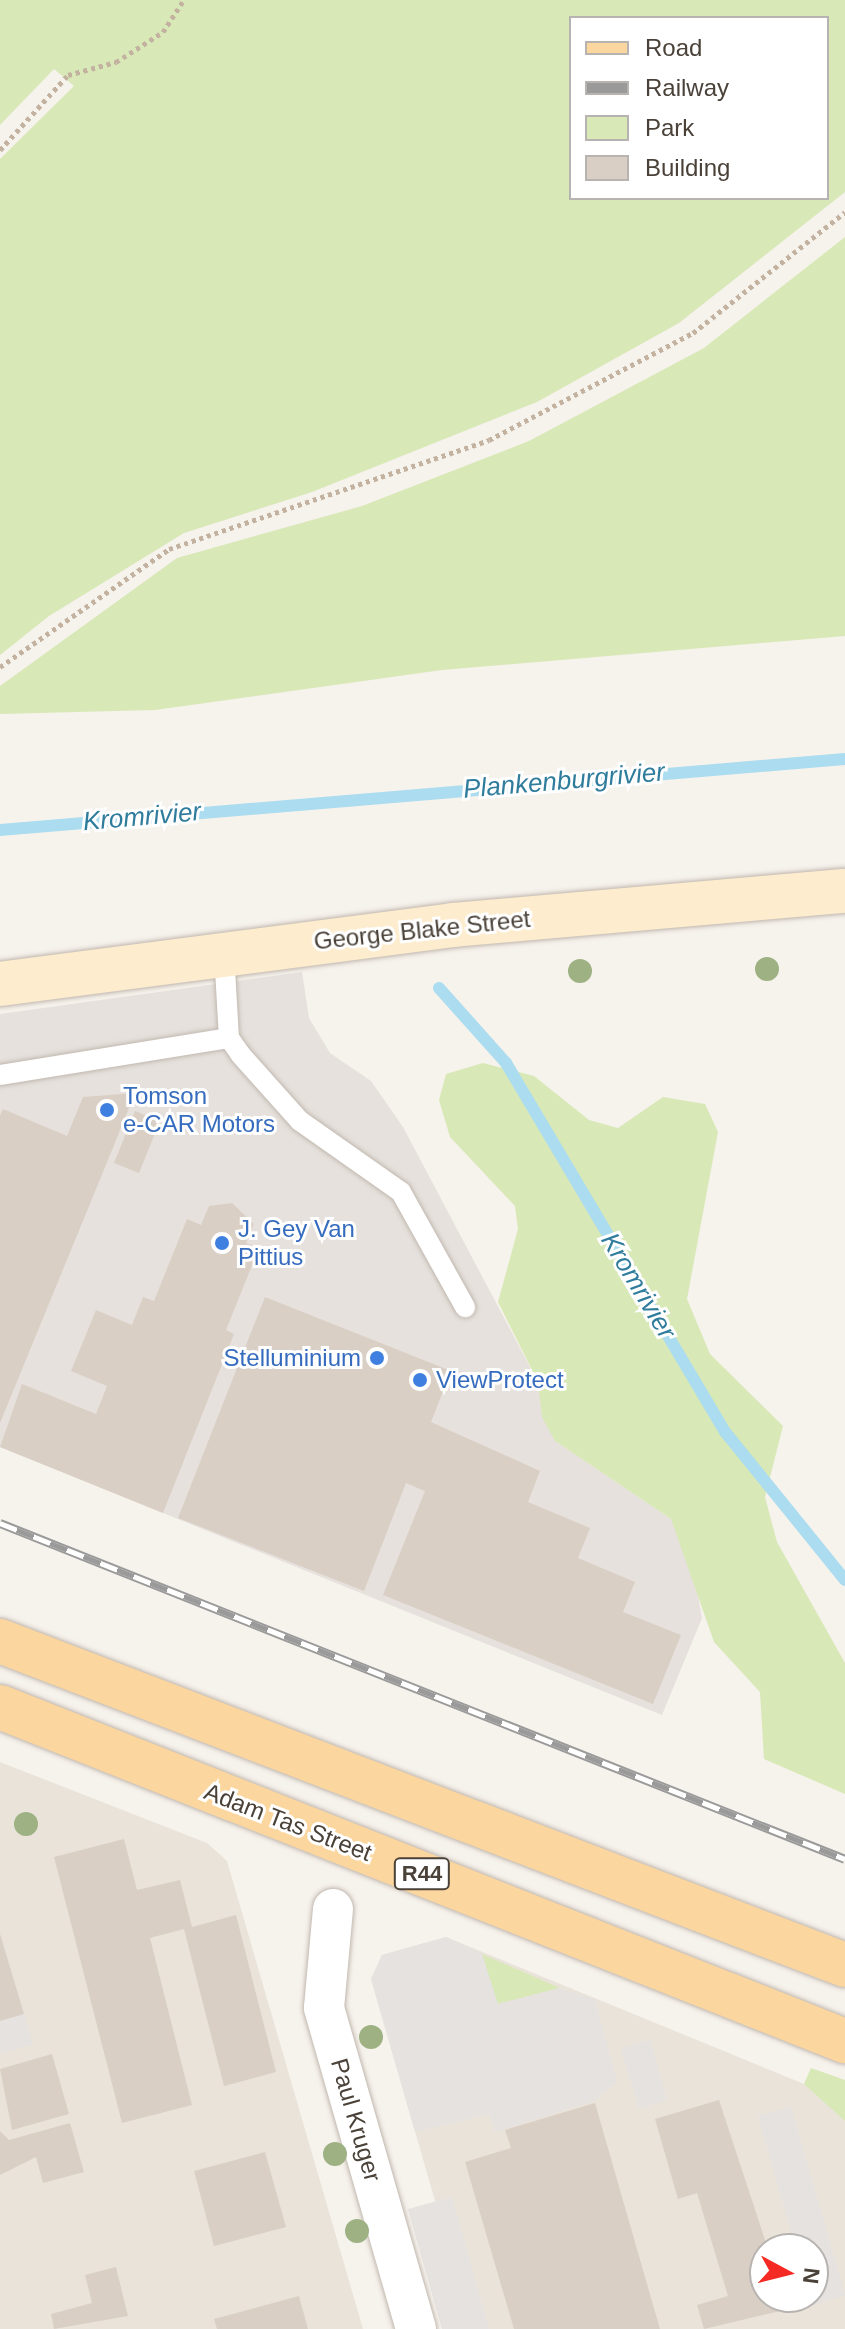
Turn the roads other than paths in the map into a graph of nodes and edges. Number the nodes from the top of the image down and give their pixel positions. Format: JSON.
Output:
{"nodes":[{"id":1,"x":845,"y":891,"type":"edge"},
{"id":2,"x":224,"y":952,"type":"junction"},
{"id":3,"x":0,"y":984,"type":"edge"},
{"id":4,"x":229,"y":1038,"type":"junction"},
{"id":5,"x":0,"y":1075,"type":"edge"},
{"id":6,"x":465,"y":1307,"type":"dead end"},
{"id":7,"x":0,"y":1641,"type":"edge"},
{"id":8,"x":0,"y":1707,"type":"edge"},
{"id":9,"x":333,"y":1909,"type":"dead end"},
{"id":10,"x":845,"y":1965,"type":"edge"},
{"id":11,"x":845,"y":2041,"type":"edge"},
{"id":12,"x":416,"y":2329,"type":"edge"}],
"edges":[{"from":1,"to":2,"type":"street","name":"George Blake Street"},
{"from":2,"to":3,"type":"street","name":"George Blake Street"},
{"from":2,"to":4,"type":"lane"},
{"from":4,"to":5,"type":"lane"},
{"from":4,"to":6,"type":"lane"},
{"from":7,"to":10,"type":"main road"},
{"from":8,"to":11,"type":"main road","name":"Adam Tas Street","number":"R44"},
{"from":9,"to":12,"type":"street","name":"Paul Kruger"}]}
